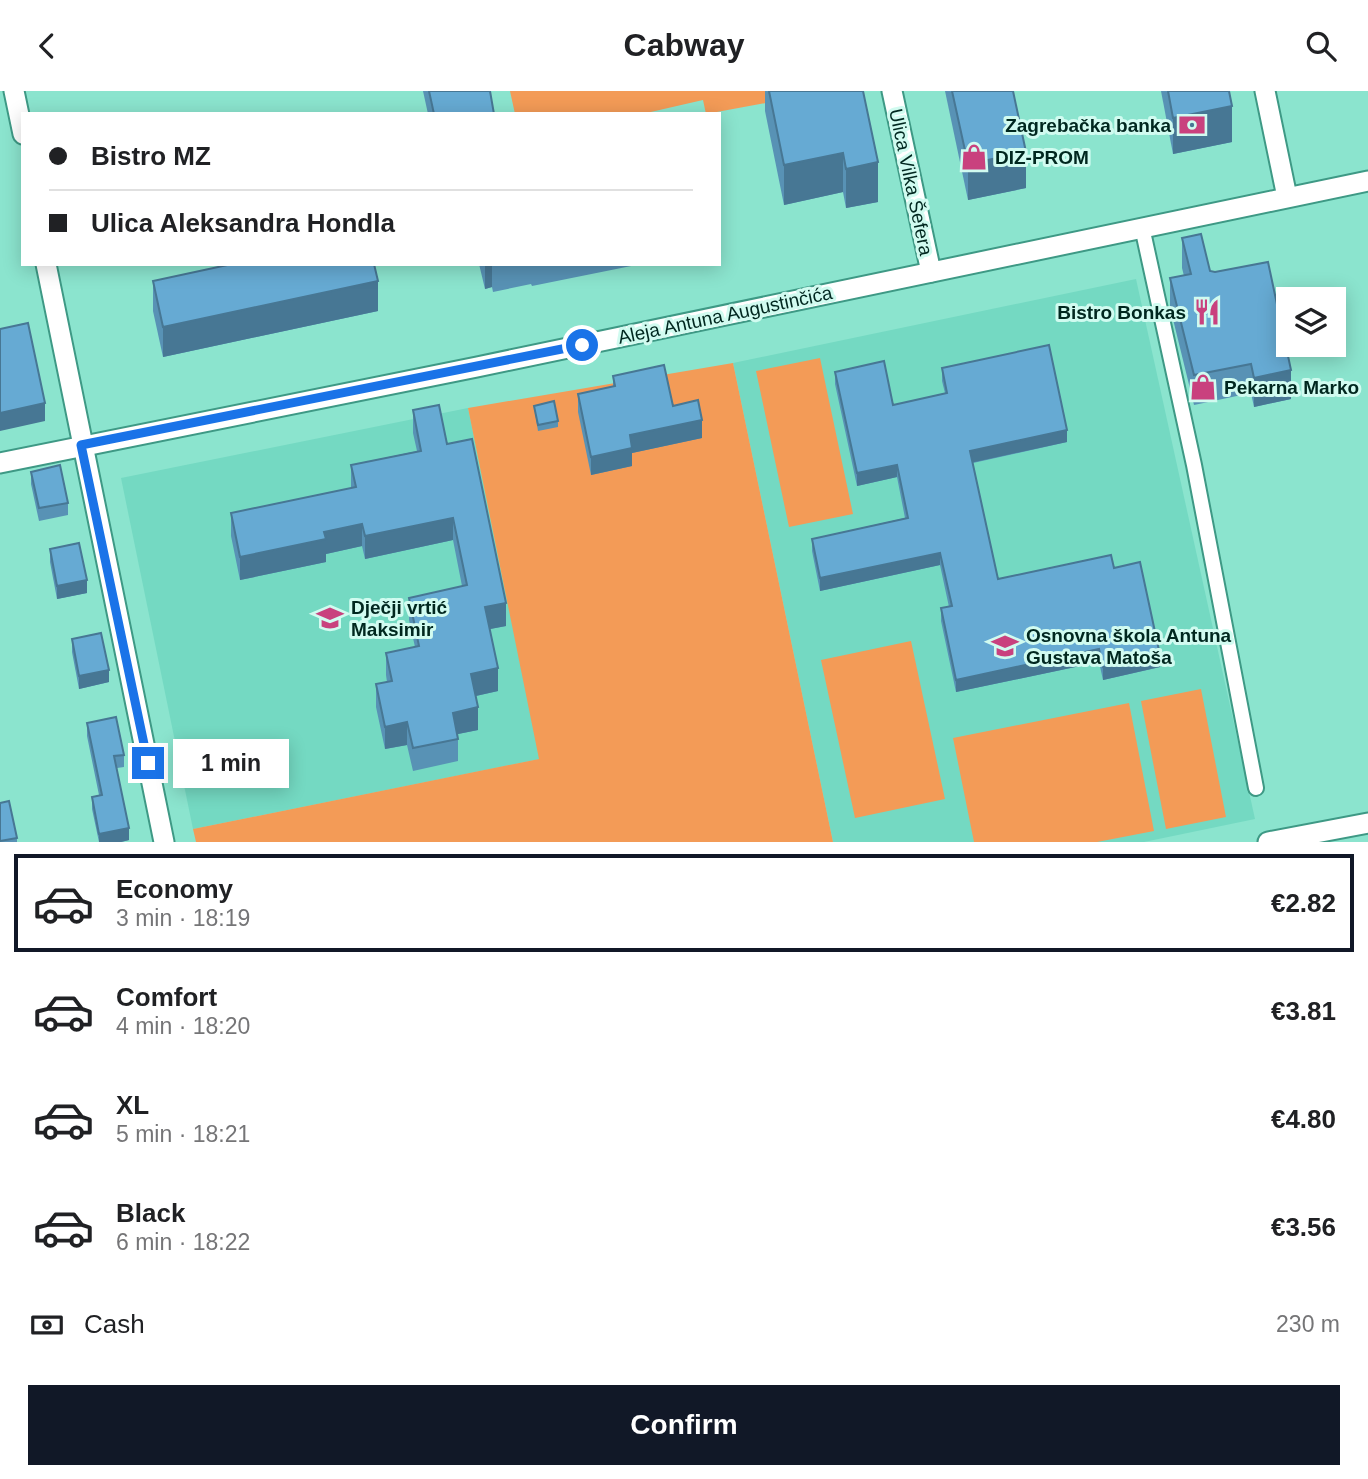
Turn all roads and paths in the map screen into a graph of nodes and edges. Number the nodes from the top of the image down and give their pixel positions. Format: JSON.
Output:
{"nodes":[{"id":1,"x":14,"y":91,"type":"edge"},
{"id":2,"x":892,"y":91,"type":"edge"},
{"id":3,"x":1265,"y":91,"type":"edge"},
{"id":4,"x":21,"y":124,"type":"edge"},
{"id":5,"x":1368,"y":181,"type":"edge"},
{"id":6,"x":1287,"y":198,"type":"junction"},
{"id":7,"x":1142,"y":227,"type":"junction"},
{"id":8,"x":46,"y":266,"type":"edge"},
{"id":9,"x":931,"y":272,"type":"junction"},
{"id":10,"x":81,"y":445,"type":"junction"},
{"id":11,"x":0,"y":463,"type":"edge"},
{"id":12,"x":1256,"y":789,"type":"dead end"},
{"id":13,"x":1368,"y":824,"type":"edge"},
{"id":14,"x":164,"y":842,"type":"edge"},
{"id":15,"x":1268,"y":842,"type":"edge"}],
"edges":[{"from":1,"to":4,"type":"street"},
{"from":2,"to":9,"type":"street","name":"Ulica Vilka Šefera"},
{"from":3,"to":6,"type":"street"},
{"from":5,"to":6,"type":"street","name":"Aleja Antuna Augustinčića"},
{"from":6,"to":7,"type":"street","name":"Aleja Antuna Augustinčića"},
{"from":7,"to":9,"type":"street","name":"Aleja Antuna Augustinčića"},
{"from":7,"to":12,"type":"street"},
{"from":8,"to":10,"type":"street"},
{"from":9,"to":10,"type":"street","name":"Aleja Antuna Augustinčića"},
{"from":10,"to":11,"type":"street","name":"Aleja Antuna Augustinčića"},
{"from":10,"to":14,"type":"street"},
{"from":13,"to":15,"type":"street"}]}
